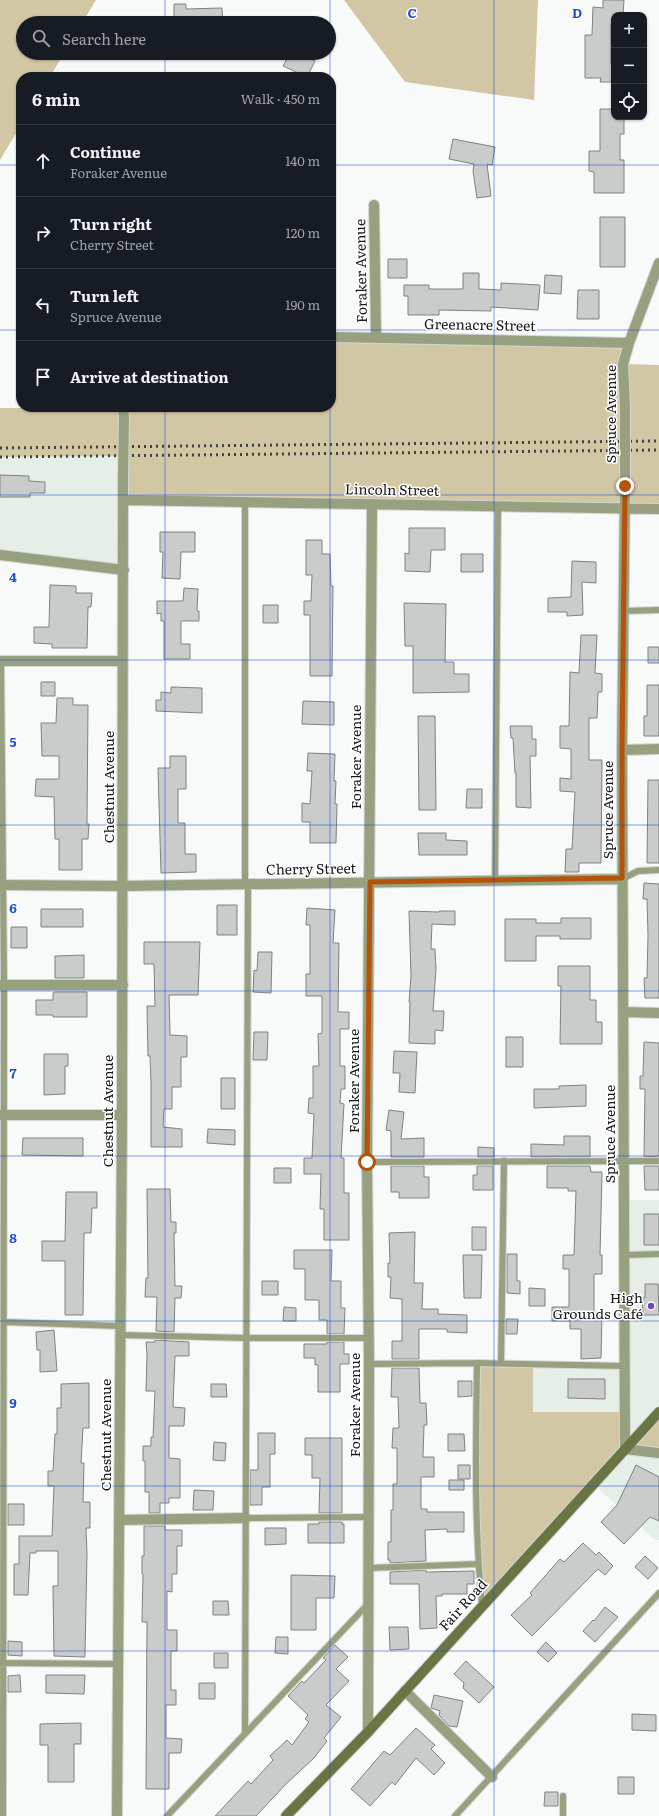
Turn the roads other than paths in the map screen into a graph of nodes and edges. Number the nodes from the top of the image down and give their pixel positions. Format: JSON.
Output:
{"nodes":[{"id":1,"x":374,"y":205,"type":"dead end"},
{"id":2,"x":659,"y":263,"type":"edge"},
{"id":3,"x":336,"y":337,"type":"edge"},
{"id":4,"x":376,"y":337,"type":"junction"},
{"id":5,"x":629,"y":343,"type":"junction"},
{"id":6,"x":124,"y":412,"type":"edge"},
{"id":7,"x":124,"y":500,"type":"junction"},
{"id":8,"x":245,"y":502,"type":"junction"},
{"id":9,"x":372,"y":504,"type":"junction"},
{"id":10,"x":498,"y":506,"type":"junction"},
{"id":11,"x":624,"y":509,"type":"junction"},
{"id":12,"x":659,"y":509,"type":"edge"},
{"id":13,"x":0,"y":554,"type":"edge"},
{"id":14,"x":124,"y":570,"type":"junction"},
{"id":15,"x":659,"y":610,"type":"edge"},
{"id":16,"x":623,"y":611,"type":"junction"},
{"id":17,"x":0,"y":661,"type":"edge"},
{"id":18,"x":123,"y":661,"type":"junction"},
{"id":19,"x":659,"y":749,"type":"edge"},
{"id":20,"x":622,"y":750,"type":"junction"},
{"id":21,"x":659,"y":870,"type":"edge"},
{"id":22,"x":622,"y":878,"type":"junction"},
{"id":23,"x":495,"y":880,"type":"junction"},
{"id":24,"x":370,"y":882,"type":"junction"},
{"id":25,"x":246,"y":883,"type":"junction"},
{"id":26,"x":2,"y":884,"type":"edge"},
{"id":27,"x":122,"y":886,"type":"junction"},
{"id":28,"x":2,"y":985,"type":"edge"},
{"id":29,"x":122,"y":985,"type":"junction"},
{"id":30,"x":624,"y":1012,"type":"junction"},
{"id":31,"x":659,"y":1012,"type":"edge"},
{"id":32,"x":2,"y":1115,"type":"edge"},
{"id":33,"x":122,"y":1115,"type":"junction"},
{"id":34,"x":504,"y":1161,"type":"junction"},
{"id":35,"x":624,"y":1161,"type":"junction"},
{"id":36,"x":659,"y":1161,"type":"edge"},
{"id":37,"x":367,"y":1162,"type":"junction"},
{"id":38,"x":659,"y":1254,"type":"edge"},
{"id":39,"x":624,"y":1255,"type":"junction"},
{"id":40,"x":4,"y":1322,"type":"junction"},
{"id":41,"x":120,"y":1330,"type":"junction"},
{"id":42,"x":246,"y":1338,"type":"junction"},
{"id":43,"x":369,"y":1338,"type":"junction"},
{"id":44,"x":477,"y":1363,"type":"junction"},
{"id":45,"x":501,"y":1363,"type":"junction"},
{"id":46,"x":369,"y":1364,"type":"junction"},
{"id":47,"x":624,"y":1366,"type":"junction"},
{"id":48,"x":659,"y":1412,"type":"edge"},
{"id":49,"x":626,"y":1449,"type":"junction"},
{"id":50,"x":659,"y":1453,"type":"edge"},
{"id":51,"x":368,"y":1517,"type":"junction"},
{"id":52,"x":246,"y":1518,"type":"junction"},
{"id":53,"x":119,"y":1520,"type":"junction"},
{"id":54,"x":478,"y":1564,"type":"junction"},
{"id":55,"x":368,"y":1568,"type":"junction"},
{"id":56,"x":659,"y":1593,"type":"edge"},
{"id":57,"x":368,"y":1604,"type":"junction"},
{"id":58,"x":482,"y":1606,"type":"junction"},
{"id":59,"x":2,"y":1663,"type":"edge"},
{"id":60,"x":118,"y":1664,"type":"junction"},
{"id":61,"x":405,"y":1691,"type":"junction"},
{"id":62,"x":245,"y":1732,"type":"junction"},
{"id":63,"x":368,"y":1732,"type":"junction"},
{"id":64,"x":492,"y":1777,"type":"junction"},
{"id":65,"x":563,"y":1796,"type":"dead end"},
{"id":66,"x":3,"y":1816,"type":"edge"},
{"id":67,"x":117,"y":1816,"type":"edge"},
{"id":68,"x":167,"y":1816,"type":"edge"},
{"id":69,"x":286,"y":1816,"type":"edge"},
{"id":70,"x":455,"y":1816,"type":"edge"},
{"id":71,"x":563,"y":1816,"type":"edge"}],
"edges":[{"from":1,"to":4,"type":"street","name":"Foraker Avenue"},
{"from":2,"to":5,"type":"street","name":"Spruce Avenue"},
{"from":3,"to":4,"type":"street","name":"Greenacre Street"},
{"from":4,"to":5,"type":"street","name":"Greenacre Street"},
{"from":5,"to":11,"type":"street","name":"Spruce Avenue","bridge":true},
{"from":6,"to":7,"type":"street","name":"Chestnut Avenue","bridge":true},
{"from":7,"to":8,"type":"street","name":"Lincoln Street"},
{"from":7,"to":14,"type":"street","name":"Chestnut Avenue"},
{"from":8,"to":9,"type":"street","name":"Lincoln Street"},
{"from":8,"to":25,"type":"lane"},
{"from":9,"to":10,"type":"street","name":"Lincoln Street"},
{"from":9,"to":24,"type":"street","name":"Foraker Avenue"},
{"from":10,"to":11,"type":"street","name":"Lincoln Street"},
{"from":10,"to":23,"type":"lane"},
{"from":11,"to":12,"type":"street","name":"Lincoln Street"},
{"from":11,"to":16,"type":"street","name":"Spruce Avenue"},
{"from":13,"to":14,"type":"street"},
{"from":14,"to":18,"type":"street","name":"Chestnut Avenue"},
{"from":15,"to":16,"type":"lane"},
{"from":16,"to":20,"type":"street","name":"Spruce Avenue"},
{"from":17,"to":18,"type":"street"},
{"from":17,"to":26,"type":"lane"},
{"from":18,"to":27,"type":"street","name":"Chestnut Avenue"},
{"from":19,"to":20,"type":"street"},
{"from":20,"to":22,"type":"street","name":"Spruce Avenue"},
{"from":21,"to":22,"type":"lane"},
{"from":22,"to":23,"type":"street","name":"Cherry Street"},
{"from":22,"to":30,"type":"street","name":"Spruce Avenue"},
{"from":23,"to":24,"type":"street","name":"Cherry Street"},
{"from":24,"to":25,"type":"street","name":"Cherry Street"},
{"from":24,"to":37,"type":"street","name":"Foraker Avenue"},
{"from":25,"to":27,"type":"street","name":"Cherry Street"},
{"from":25,"to":42,"type":"lane"},
{"from":26,"to":27,"type":"street","name":"Cherry Street"},
{"from":26,"to":28,"type":"lane"},
{"from":27,"to":29,"type":"street","name":"Chestnut Avenue"},
{"from":28,"to":29,"type":"street"},
{"from":28,"to":32,"type":"lane"},
{"from":29,"to":33,"type":"street","name":"Chestnut Avenue"},
{"from":30,"to":31,"type":"street"},
{"from":30,"to":35,"type":"street","name":"Spruce Avenue"},
{"from":32,"to":33,"type":"street"},
{"from":32,"to":40,"type":"lane"},
{"from":33,"to":41,"type":"street","name":"Chestnut Avenue"},
{"from":34,"to":35,"type":"lane"},
{"from":34,"to":37,"type":"lane"},
{"from":34,"to":45,"type":"lane"},
{"from":35,"to":36,"type":"lane"},
{"from":35,"to":39,"type":"street","name":"Spruce Avenue"},
{"from":37,"to":43,"type":"street","name":"Foraker Avenue"},
{"from":38,"to":39,"type":"lane"},
{"from":39,"to":47,"type":"street","name":"Spruce Avenue"},
{"from":40,"to":41,"type":"lane"},
{"from":40,"to":59,"type":"lane"},
{"from":41,"to":42,"type":"lane"},
{"from":41,"to":53,"type":"street","name":"Chestnut Avenue"},
{"from":42,"to":43,"type":"lane"},
{"from":42,"to":52,"type":"lane"},
{"from":43,"to":46,"type":"street","name":"Foraker Avenue"},
{"from":44,"to":45,"type":"lane"},
{"from":44,"to":46,"type":"lane"},
{"from":44,"to":54,"type":"lane"},
{"from":45,"to":47,"type":"lane"},
{"from":46,"to":51,"type":"street","name":"Foraker Avenue"},
{"from":47,"to":49,"type":"street","name":"Spruce Avenue"},
{"from":48,"to":49,"type":"main road","name":"Fair Road"},
{"from":49,"to":50,"type":"street"},
{"from":49,"to":58,"type":"main road","name":"Fair Road"},
{"from":51,"to":52,"type":"lane"},
{"from":51,"to":55,"type":"street","name":"Foraker Avenue"},
{"from":52,"to":53,"type":"street"},
{"from":52,"to":62,"type":"lane"},
{"from":53,"to":60,"type":"street","name":"Chestnut Avenue"},
{"from":54,"to":55,"type":"lane"},
{"from":54,"to":58,"type":"lane"},
{"from":55,"to":57,"type":"street","name":"Foraker Avenue"},
{"from":56,"to":64,"type":"lane"},
{"from":57,"to":62,"type":"lane"},
{"from":57,"to":63,"type":"street","name":"Foraker Avenue"},
{"from":58,"to":61,"type":"main road","name":"Fair Road"},
{"from":59,"to":60,"type":"lane"},
{"from":59,"to":66,"type":"lane"},
{"from":60,"to":67,"type":"street","name":"Chestnut Avenue"},
{"from":61,"to":63,"type":"main road","name":"Fair Road"},
{"from":61,"to":64,"type":"street"},
{"from":62,"to":68,"type":"lane"},
{"from":63,"to":69,"type":"main road","name":"Fair Road"},
{"from":64,"to":70,"type":"lane"},
{"from":65,"to":71,"type":"lane"}]}
